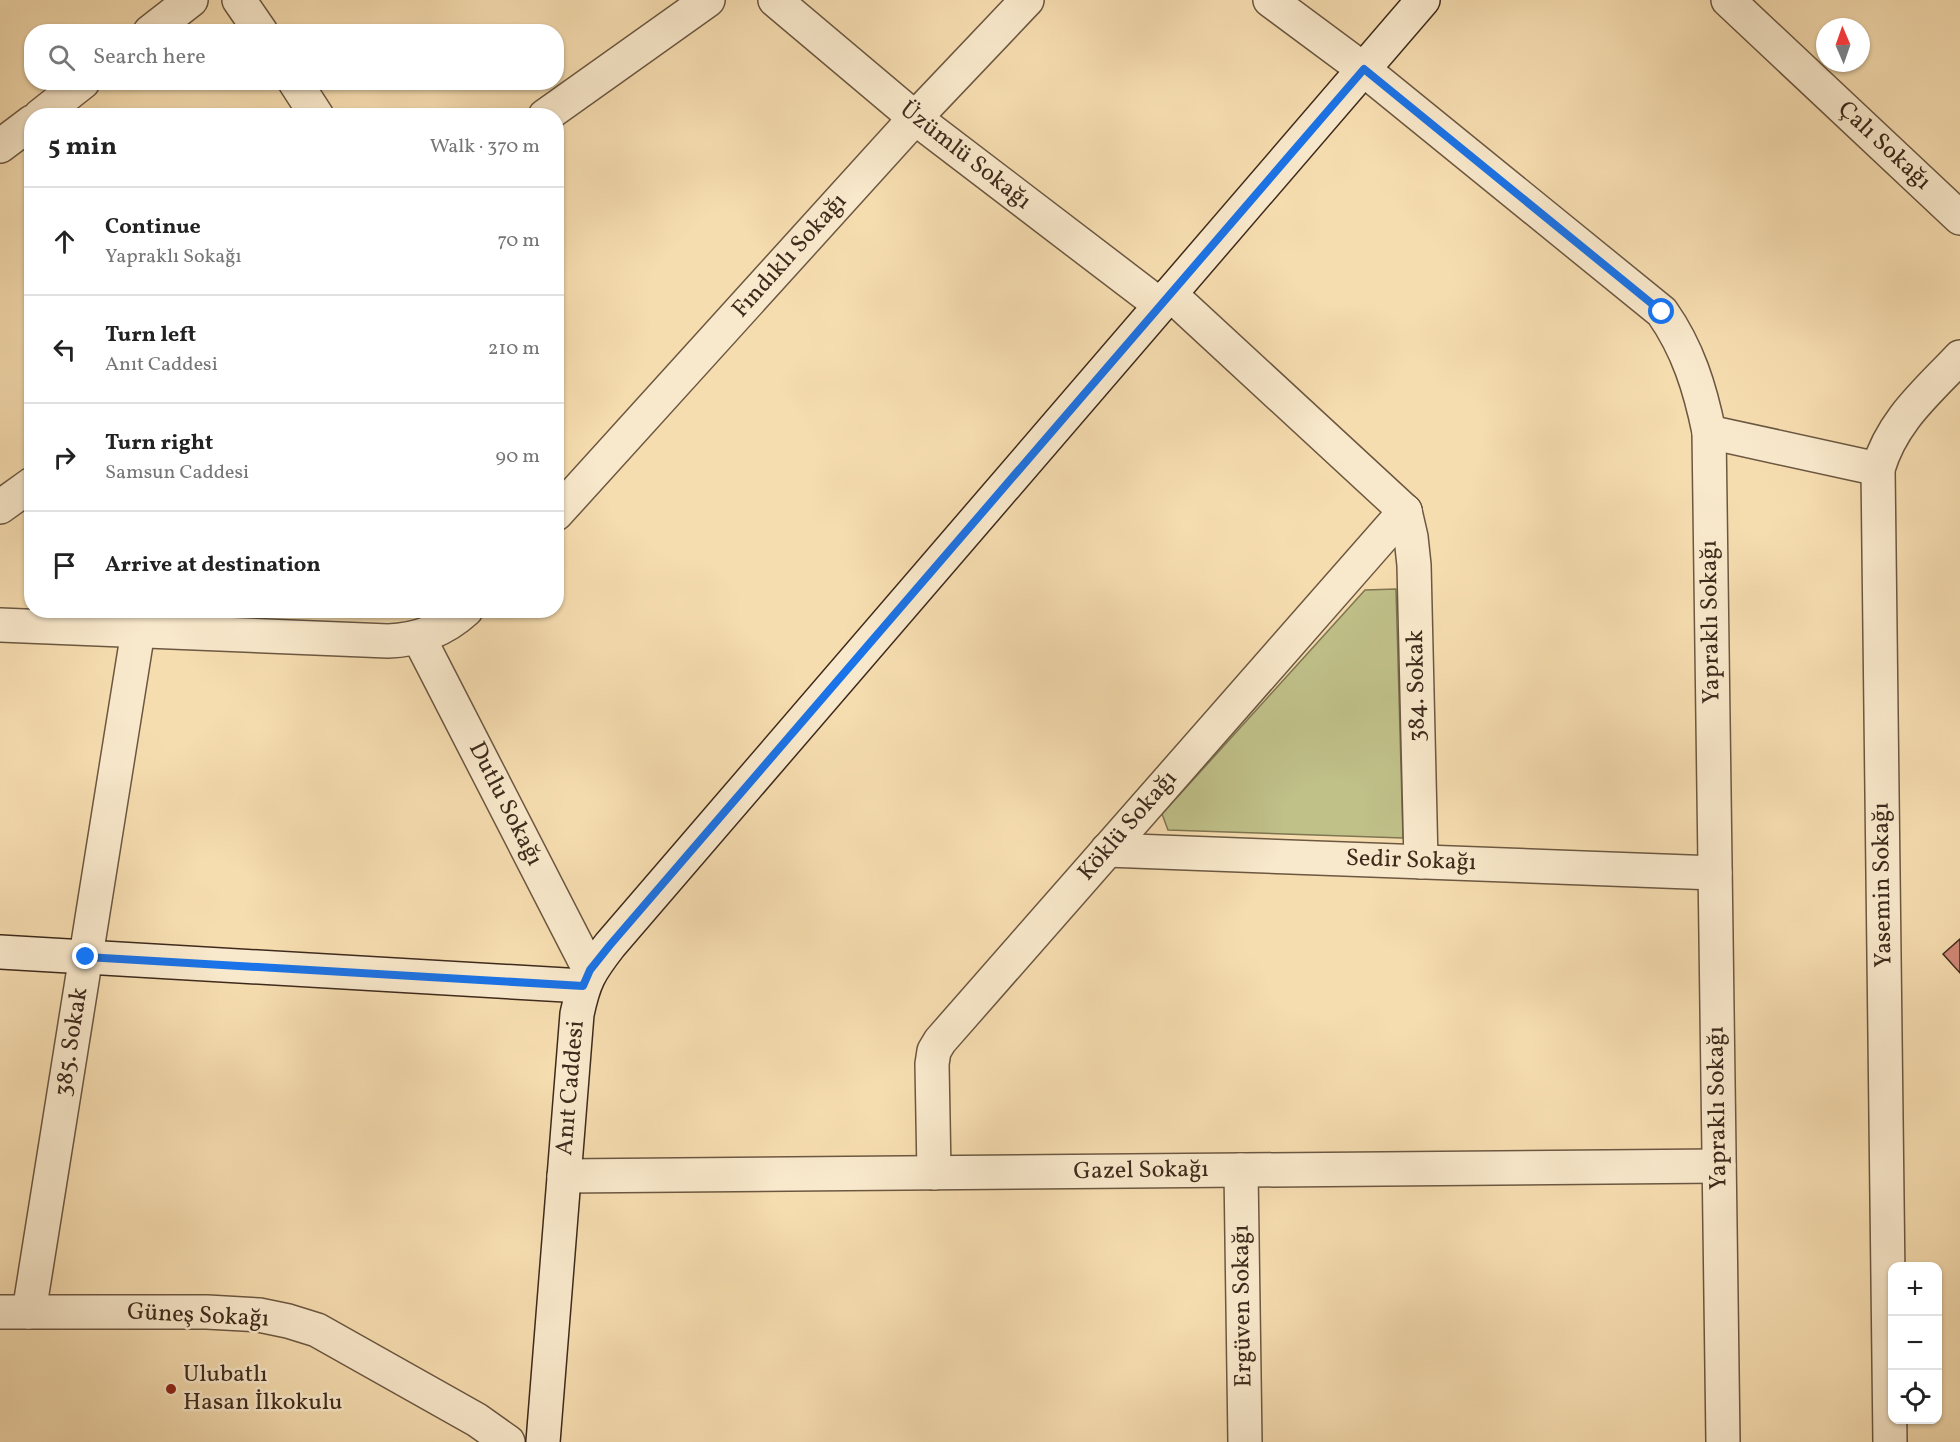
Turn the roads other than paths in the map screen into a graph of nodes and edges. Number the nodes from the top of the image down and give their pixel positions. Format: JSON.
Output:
{"nodes":[{"id":1,"x":191,"y":0,"type":"edge"},
{"id":2,"x":239,"y":0,"type":"edge"},
{"id":3,"x":708,"y":0,"type":"edge"},
{"id":4,"x":775,"y":0,"type":"edge"},
{"id":5,"x":1027,"y":0,"type":"edge"},
{"id":6,"x":1270,"y":0,"type":"edge"},
{"id":7,"x":1423,"y":0,"type":"edge"},
{"id":8,"x":1728,"y":0,"type":"edge"},
{"id":9,"x":160,"y":24,"type":"edge"},
{"id":10,"x":256,"y":24,"type":"edge"},
{"id":11,"x":1364,"y":69,"type":"junction"},
{"id":12,"x":73,"y":90,"type":"edge"},
{"id":13,"x":300,"y":90,"type":"edge"},
{"id":14,"x":50,"y":108,"type":"edge"},
{"id":15,"x":312,"y":108,"type":"edge"},
{"id":16,"x":556,"y":108,"type":"edge"},
{"id":17,"x":915,"y":118,"type":"junction"},
{"id":18,"x":24,"y":128,"type":"edge"},
{"id":19,"x":0,"y":146,"type":"edge"},
{"id":20,"x":1960,"y":218,"type":"edge"},
{"id":21,"x":1165,"y":299,"type":"junction"},
{"id":22,"x":1960,"y":357,"type":"edge"},
{"id":23,"x":1709,"y":432,"type":"junction"},
{"id":24,"x":1878,"y":469,"type":"junction"},
{"id":25,"x":24,"y":490,"type":"edge"},
{"id":26,"x":564,"y":505,"type":"edge"},
{"id":27,"x":0,"y":507,"type":"edge"},
{"id":28,"x":1405,"y":511,"type":"junction"},
{"id":29,"x":457,"y":618,"type":"edge"},
{"id":30,"x":0,"y":625,"type":"edge"},
{"id":31,"x":138,"y":631,"type":"junction"},
{"id":32,"x":419,"y":638,"type":"junction"},
{"id":33,"x":1107,"y":850,"type":"junction"},
{"id":34,"x":1420,"y":862,"type":"junction"},
{"id":35,"x":1714,"y":873,"type":"junction"},
{"id":36,"x":0,"y":952,"type":"edge"},
{"id":37,"x":86,"y":957,"type":"junction"},
{"id":38,"x":586,"y":978,"type":"junction"},
{"id":39,"x":1719,"y":1166,"type":"junction"},
{"id":40,"x":1241,"y":1170,"type":"junction"},
{"id":41,"x":934,"y":1173,"type":"junction"},
{"id":42,"x":564,"y":1176,"type":"junction"},
{"id":43,"x":15,"y":1312,"type":"edge"},
{"id":44,"x":508,"y":1442,"type":"edge"},
{"id":45,"x":543,"y":1442,"type":"edge"},
{"id":46,"x":1245,"y":1442,"type":"edge"},
{"id":47,"x":1723,"y":1442,"type":"edge"},
{"id":48,"x":1890,"y":1442,"type":"edge"}],
"edges":[{"from":1,"to":9,"type":"street"},
{"from":2,"to":10,"type":"street"},
{"from":3,"to":16,"type":"street"},
{"from":4,"to":17,"type":"street","name":"Üzümlü Sokağı"},
{"from":5,"to":17,"type":"street","name":"Fındıklı Sokağı"},
{"from":6,"to":11,"type":"street","name":"Yapraklı Sokağı"},
{"from":7,"to":11,"type":"street","name":"Anıt Caddesi"},
{"from":8,"to":20,"type":"street","name":"Çalı Sokağı"},
{"from":11,"to":21,"type":"street","name":"Anıt Caddesi"},
{"from":11,"to":23,"type":"street","name":"Yapraklı Sokağı"},
{"from":12,"to":14,"type":"street"},
{"from":13,"to":15,"type":"street"},
{"from":17,"to":21,"type":"street","name":"Üzümlü Sokağı"},
{"from":17,"to":26,"type":"street","name":"Fındıklı Sokağı"},
{"from":18,"to":19,"type":"street"},
{"from":21,"to":28,"type":"street","name":"Üzümlü Sokağı"},
{"from":21,"to":38,"type":"street","name":"Anıt Caddesi"},
{"from":22,"to":24,"type":"street","name":"Yasemin Sokağı"},
{"from":23,"to":24,"type":"street"},
{"from":23,"to":35,"type":"street","name":"Yapraklı Sokağı"},
{"from":24,"to":48,"type":"street","name":"Yasemin Sokağı"},
{"from":25,"to":27,"type":"street"},
{"from":28,"to":33,"type":"street","name":"Köklü Sokağı"},
{"from":28,"to":34,"type":"street","name":"384. Sokak"},
{"from":29,"to":32,"type":"street"},
{"from":30,"to":31,"type":"street"},
{"from":31,"to":32,"type":"street"},
{"from":31,"to":37,"type":"street","name":"385. Sokak"},
{"from":32,"to":38,"type":"street","name":"Dutlu Sokağı"},
{"from":33,"to":34,"type":"street","name":"Sedir Sokağı"},
{"from":33,"to":41,"type":"street","name":"Köklü Sokağı"},
{"from":34,"to":35,"type":"street","name":"Sedir Sokağı"},
{"from":35,"to":39,"type":"street","name":"Yapraklı Sokağı"},
{"from":36,"to":37,"type":"street"},
{"from":37,"to":38,"type":"street"},
{"from":37,"to":43,"type":"street","name":"385. Sokak"},
{"from":38,"to":42,"type":"street","name":"Anıt Caddesi"},
{"from":39,"to":40,"type":"street","name":"Gazel Sokağı"},
{"from":39,"to":47,"type":"street","name":"Yapraklı Sokağı"},
{"from":40,"to":41,"type":"street","name":"Gazel Sokağı"},
{"from":40,"to":46,"type":"street","name":"Ergüven Sokağı"},
{"from":41,"to":42,"type":"street","name":"Gazel Sokağı"},
{"from":42,"to":45,"type":"street","name":"Anıt Caddesi"},
{"from":43,"to":44,"type":"street","name":"Güneş Sokağı"}]}
